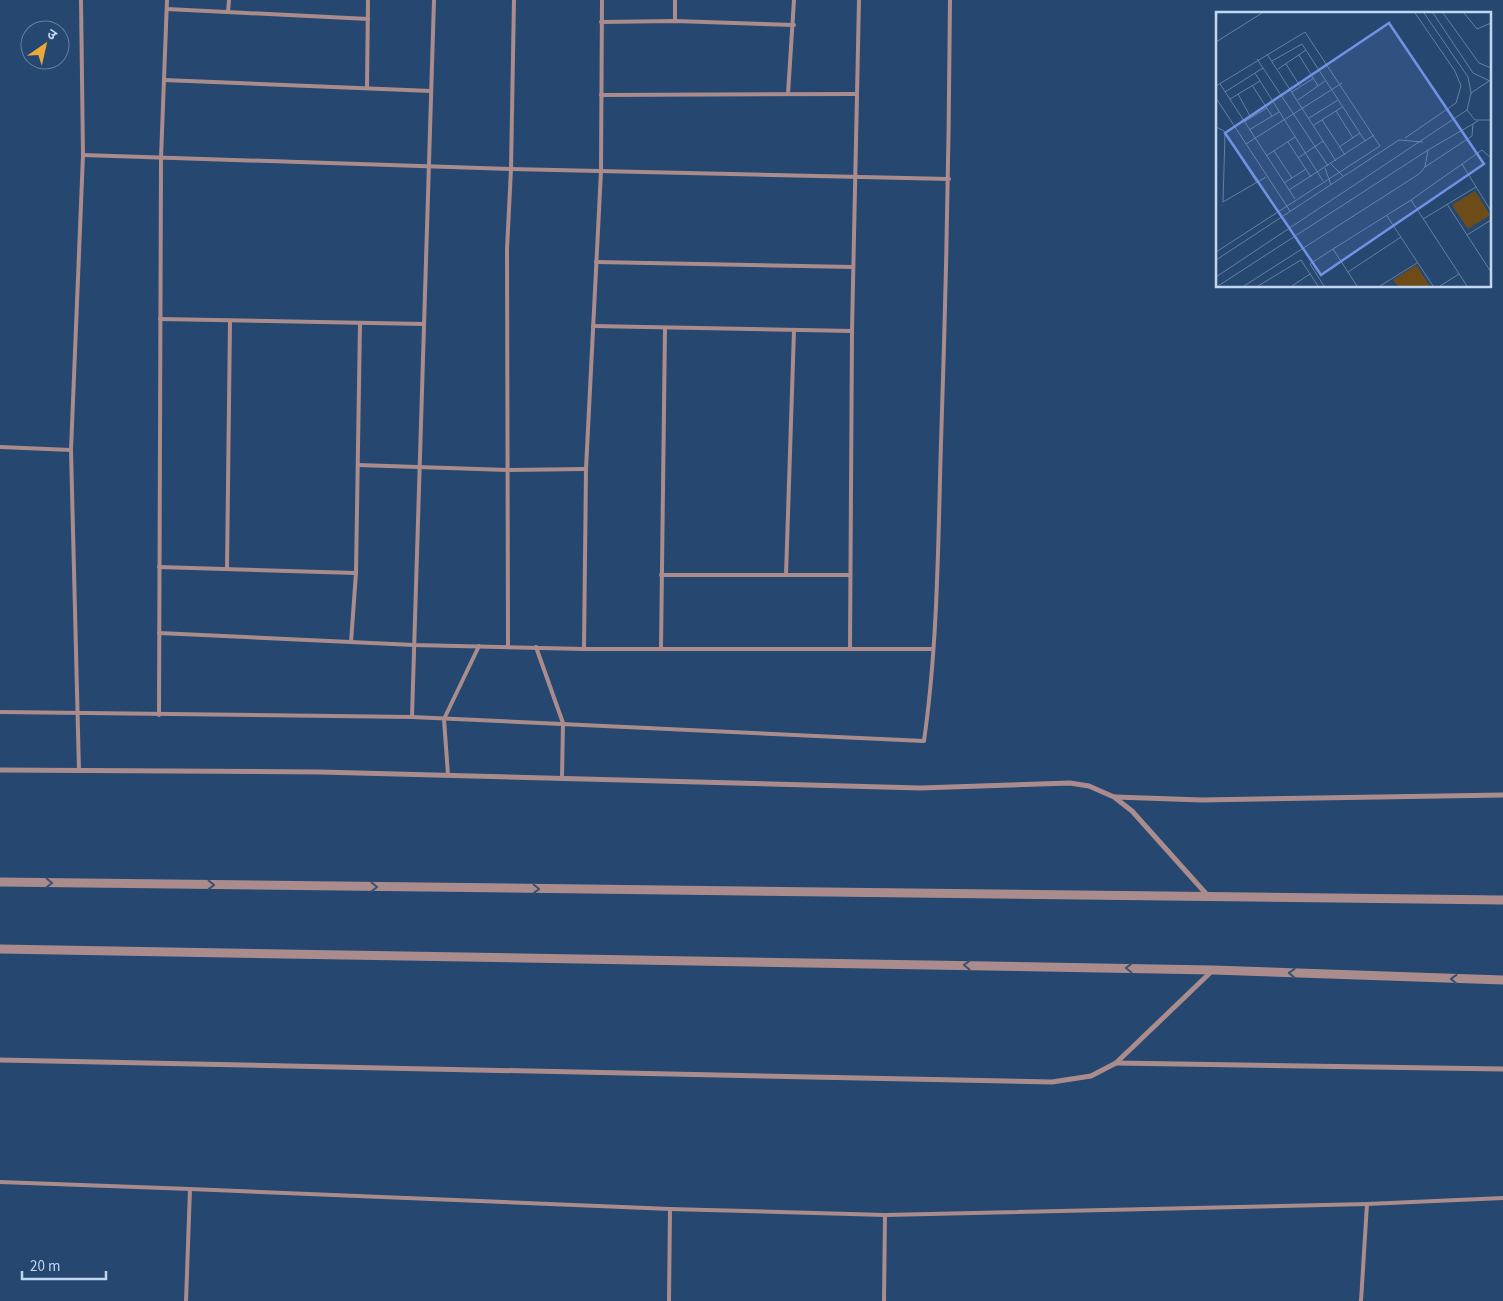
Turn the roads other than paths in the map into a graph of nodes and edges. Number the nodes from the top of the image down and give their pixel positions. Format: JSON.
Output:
{"nodes":[{"id":1,"x":81,"y":0,"type":"edge"},
{"id":2,"x":167,"y":0,"type":"edge"},
{"id":3,"x":229,"y":0,"type":"edge"},
{"id":4,"x":368,"y":0,"type":"edge"},
{"id":5,"x":434,"y":0,"type":"edge"},
{"id":6,"x":514,"y":0,"type":"edge"},
{"id":7,"x":602,"y":0,"type":"edge"},
{"id":8,"x":675,"y":0,"type":"edge"},
{"id":9,"x":794,"y":0,"type":"edge"},
{"id":10,"x":859,"y":0,"type":"edge"},
{"id":11,"x":950,"y":0,"type":"edge"},
{"id":12,"x":167,"y":9,"type":"junction"},
{"id":13,"x":228,"y":12,"type":"junction"},
{"id":14,"x":368,"y":20,"type":"junction"},
{"id":15,"x":675,"y":21,"type":"junction"},
{"id":16,"x":601,"y":22,"type":"junction"},
{"id":17,"x":794,"y":25,"type":"junction"},
{"id":18,"x":164,"y":80,"type":"junction"},
{"id":19,"x":367,"y":88,"type":"junction"},
{"id":20,"x":431,"y":91,"type":"junction"},
{"id":21,"x":788,"y":94,"type":"junction"},
{"id":22,"x":857,"y":94,"type":"junction"},
{"id":23,"x":602,"y":95,"type":"junction"},
{"id":24,"x":83,"y":155,"type":"junction"},
{"id":25,"x":161,"y":158,"type":"junction"},
{"id":26,"x":429,"y":166,"type":"junction"},
{"id":27,"x":512,"y":169,"type":"junction"},
{"id":28,"x":601,"y":171,"type":"junction"},
{"id":29,"x":855,"y":177,"type":"junction"},
{"id":30,"x":949,"y":179,"type":"junction"},
{"id":31,"x":596,"y":262,"type":"junction"},
{"id":32,"x":853,"y":267,"type":"junction"},
{"id":33,"x":160,"y":319,"type":"junction"},
{"id":34,"x":230,"y":321,"type":"junction"},
{"id":35,"x":360,"y":323,"type":"junction"},
{"id":36,"x":424,"y":324,"type":"junction"},
{"id":37,"x":593,"y":326,"type":"junction"},
{"id":38,"x":665,"y":328,"type":"junction"},
{"id":39,"x":794,"y":330,"type":"junction"},
{"id":40,"x":852,"y":331,"type":"junction"},
{"id":41,"x":0,"y":447,"type":"edge"},
{"id":42,"x":71,"y":450,"type":"junction"},
{"id":43,"x":358,"y":465,"type":"junction"},
{"id":44,"x":420,"y":467,"type":"junction"},
{"id":45,"x":586,"y":469,"type":"junction"},
{"id":46,"x":506,"y":470,"type":"junction"},
{"id":47,"x":160,"y":567,"type":"junction"},
{"id":48,"x":227,"y":569,"type":"junction"},
{"id":49,"x":356,"y":574,"type":"junction"},
{"id":50,"x":661,"y":575,"type":"junction"},
{"id":51,"x":786,"y":575,"type":"junction"},
{"id":52,"x":850,"y":575,"type":"junction"},
{"id":53,"x":159,"y":633,"type":"junction"},
{"id":54,"x":351,"y":642,"type":"junction"},
{"id":55,"x":414,"y":645,"type":"junction"},
{"id":56,"x":479,"y":646,"type":"junction"},
{"id":57,"x":508,"y":646,"type":"junction"},
{"id":58,"x":536,"y":647,"type":"junction"},
{"id":59,"x":850,"y":648,"type":"junction"},
{"id":60,"x":584,"y":649,"type":"junction"},
{"id":61,"x":661,"y":649,"type":"junction"},
{"id":62,"x":932,"y":649,"type":"junction"},
{"id":63,"x":0,"y":712,"type":"edge"},
{"id":64,"x":78,"y":714,"type":"junction"},
{"id":65,"x":159,"y":715,"type":"junction"},
{"id":66,"x":412,"y":717,"type":"junction"},
{"id":67,"x":444,"y":718,"type":"junction"},
{"id":68,"x":563,"y":723,"type":"junction"},
{"id":69,"x":0,"y":770,"type":"edge"},
{"id":70,"x":78,"y":771,"type":"junction"},
{"id":71,"x":448,"y":775,"type":"junction"},
{"id":72,"x":562,"y":778,"type":"junction"},
{"id":73,"x":1503,"y":796,"type":"edge"},
{"id":74,"x":1114,"y":797,"type":"junction"},
{"id":75,"x":0,"y":882,"type":"edge"},
{"id":76,"x":1209,"y":897,"type":"junction"},
{"id":77,"x":1503,"y":900,"type":"edge"},
{"id":78,"x":0,"y":949,"type":"edge"},
{"id":79,"x":1213,"y":970,"type":"junction"},
{"id":80,"x":1503,"y":980,"type":"edge"},
{"id":81,"x":0,"y":1060,"type":"edge"},
{"id":82,"x":1116,"y":1063,"type":"junction"},
{"id":83,"x":1503,"y":1069,"type":"edge"},
{"id":84,"x":0,"y":1182,"type":"edge"},
{"id":85,"x":190,"y":1189,"type":"junction"},
{"id":86,"x":1503,"y":1198,"type":"edge"},
{"id":87,"x":1367,"y":1204,"type":"junction"},
{"id":88,"x":670,"y":1209,"type":"junction"},
{"id":89,"x":885,"y":1215,"type":"junction"},
{"id":90,"x":186,"y":1301,"type":"edge"},
{"id":91,"x":669,"y":1301,"type":"edge"},
{"id":92,"x":884,"y":1301,"type":"edge"},
{"id":93,"x":1361,"y":1301,"type":"edge"}],
"edges":[{"from":1,"to":24,"type":"lane"},
{"from":2,"to":12,"type":"lane"},
{"from":3,"to":13,"type":"lane"},
{"from":4,"to":14,"type":"lane"},
{"from":5,"to":20,"type":"lane"},
{"from":6,"to":27,"type":"lane"},
{"from":7,"to":16,"type":"lane"},
{"from":8,"to":15,"type":"lane"},
{"from":9,"to":17,"type":"lane"},
{"from":10,"to":22,"type":"lane"},
{"from":11,"to":30,"type":"lane"},
{"from":12,"to":13,"type":"lane"},
{"from":12,"to":18,"type":"lane"},
{"from":13,"to":14,"type":"lane"},
{"from":14,"to":19,"type":"lane"},
{"from":15,"to":16,"type":"lane"},
{"from":15,"to":17,"type":"lane"},
{"from":16,"to":23,"type":"lane"},
{"from":17,"to":21,"type":"lane"},
{"from":18,"to":19,"type":"lane"},
{"from":18,"to":25,"type":"lane"},
{"from":19,"to":20,"type":"lane"},
{"from":20,"to":26,"type":"lane"},
{"from":21,"to":22,"type":"lane"},
{"from":21,"to":23,"type":"lane"},
{"from":22,"to":29,"type":"lane"},
{"from":23,"to":28,"type":"lane"},
{"from":24,"to":25,"type":"lane"},
{"from":24,"to":42,"type":"lane"},
{"from":25,"to":26,"type":"lane"},
{"from":25,"to":33,"type":"lane"},
{"from":26,"to":27,"type":"lane"},
{"from":26,"to":36,"type":"lane"},
{"from":27,"to":28,"type":"lane"},
{"from":27,"to":46,"type":"lane"},
{"from":28,"to":29,"type":"lane"},
{"from":28,"to":31,"type":"lane"},
{"from":29,"to":30,"type":"lane"},
{"from":29,"to":32,"type":"lane"},
{"from":30,"to":62,"type":"lane"},
{"from":31,"to":32,"type":"lane"},
{"from":31,"to":37,"type":"lane"},
{"from":32,"to":40,"type":"lane"},
{"from":33,"to":34,"type":"lane"},
{"from":33,"to":47,"type":"lane"},
{"from":34,"to":35,"type":"lane"},
{"from":34,"to":48,"type":"lane"},
{"from":35,"to":36,"type":"lane"},
{"from":35,"to":43,"type":"lane"},
{"from":36,"to":44,"type":"lane"},
{"from":37,"to":38,"type":"lane"},
{"from":37,"to":45,"type":"lane"},
{"from":38,"to":39,"type":"lane"},
{"from":38,"to":50,"type":"lane"},
{"from":39,"to":40,"type":"lane"},
{"from":39,"to":51,"type":"lane"},
{"from":40,"to":52,"type":"lane"},
{"from":41,"to":42,"type":"lane"},
{"from":42,"to":64,"type":"lane"},
{"from":43,"to":44,"type":"lane"},
{"from":43,"to":49,"type":"lane"},
{"from":44,"to":46,"type":"lane"},
{"from":44,"to":55,"type":"lane"},
{"from":45,"to":46,"type":"lane"},
{"from":45,"to":60,"type":"lane"},
{"from":46,"to":57,"type":"lane"},
{"from":47,"to":48,"type":"lane"},
{"from":47,"to":53,"type":"lane"},
{"from":48,"to":49,"type":"lane"},
{"from":49,"to":54,"type":"lane"},
{"from":50,"to":51,"type":"lane"},
{"from":50,"to":61,"type":"lane"},
{"from":51,"to":52,"type":"lane"},
{"from":52,"to":59,"type":"lane"},
{"from":53,"to":54,"type":"lane"},
{"from":53,"to":65,"type":"lane"},
{"from":54,"to":55,"type":"lane"},
{"from":55,"to":56,"type":"lane"},
{"from":55,"to":66,"type":"lane"},
{"from":56,"to":57,"type":"lane"},
{"from":56,"to":67,"type":"lane"},
{"from":57,"to":58,"type":"lane"},
{"from":58,"to":60,"type":"lane"},
{"from":58,"to":68,"type":"lane"},
{"from":59,"to":61,"type":"lane"},
{"from":59,"to":62,"type":"lane"},
{"from":60,"to":61,"type":"lane"},
{"from":62,"to":68,"type":"lane"},
{"from":63,"to":64,"type":"lane"},
{"from":64,"to":65,"type":"lane"},
{"from":64,"to":70,"type":"lane"},
{"from":65,"to":66,"type":"lane"},
{"from":66,"to":67,"type":"lane"},
{"from":67,"to":68,"type":"lane"},
{"from":67,"to":71,"type":"lane"},
{"from":68,"to":72,"type":"lane"},
{"from":69,"to":70,"type":"street"},
{"from":70,"to":71,"type":"street"},
{"from":71,"to":72,"type":"street"},
{"from":72,"to":74,"type":"street"},
{"from":73,"to":74,"type":"street"},
{"from":74,"to":76,"type":"street"},
{"from":75,"to":76,"type":"street","one_way":true},
{"from":76,"to":77,"type":"street"},
{"from":79,"to":78,"type":"street","one_way":true},
{"from":80,"to":79,"type":"street","one_way":true},
{"from":79,"to":82,"type":"street"},
{"from":81,"to":82,"type":"street"},
{"from":82,"to":83,"type":"street"},
{"from":84,"to":85,"type":"lane"},
{"from":85,"to":88,"type":"lane"},
{"from":85,"to":90,"type":"lane"},
{"from":86,"to":87,"type":"lane"},
{"from":87,"to":89,"type":"lane"},
{"from":87,"to":93,"type":"lane"},
{"from":88,"to":89,"type":"lane"},
{"from":88,"to":91,"type":"lane"},
{"from":89,"to":92,"type":"lane"}]}
